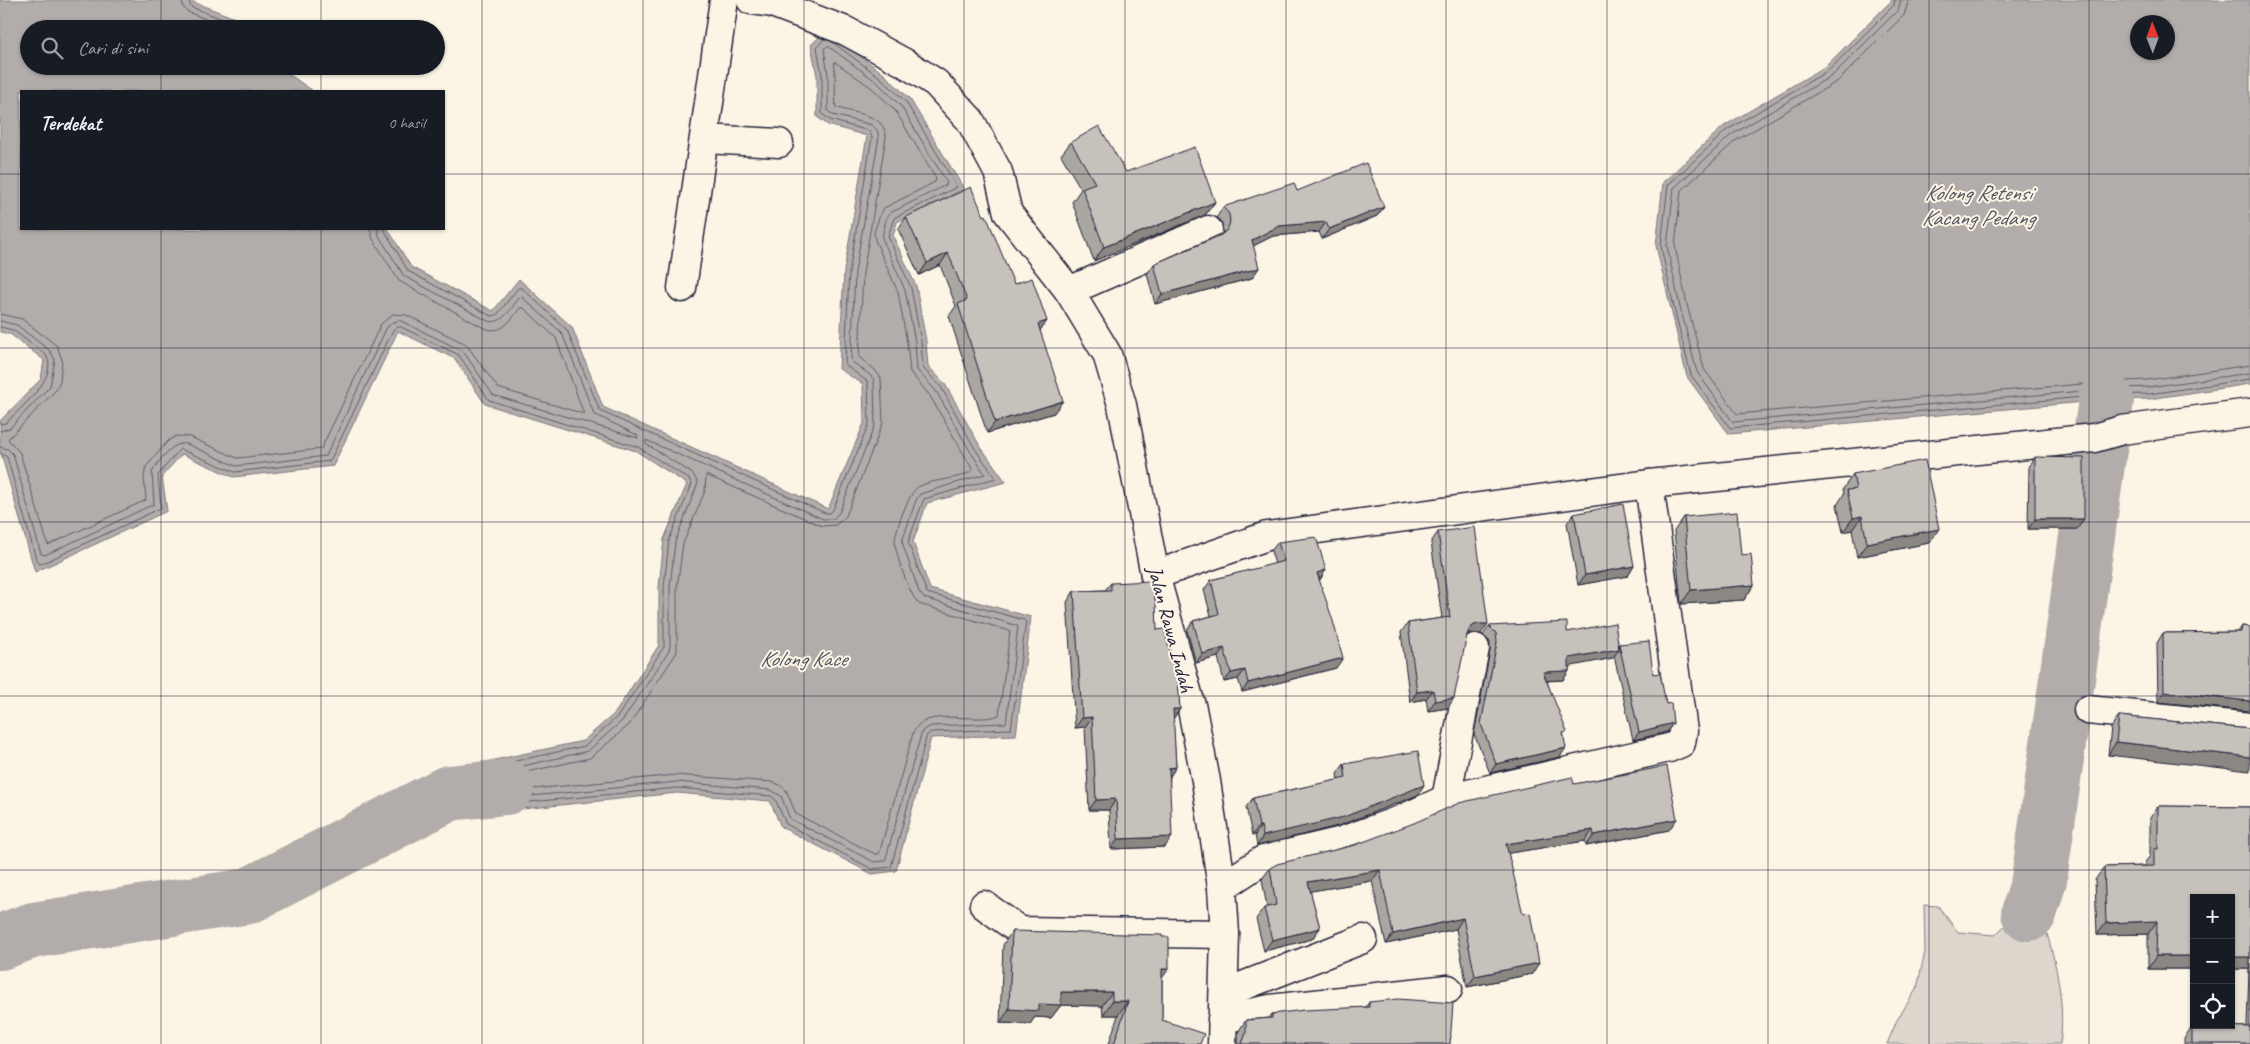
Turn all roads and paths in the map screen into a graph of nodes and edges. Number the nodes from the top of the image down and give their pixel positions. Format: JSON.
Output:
{"nodes":[{"id":1,"x":724,"y":0,"type":"edge"},
{"id":2,"x":751,"y":0,"type":"edge"},
{"id":3,"x":705,"y":139,"type":"junction"},
{"id":4,"x":779,"y":143,"type":"dead end"},
{"id":5,"x":1208,"y":230,"type":"dead end"},
{"id":6,"x":682,"y":288,"type":"dead end"},
{"id":7,"x":1069,"y":291,"type":"junction"},
{"id":8,"x":2250,"y":413,"type":"edge"},
{"id":9,"x":1649,"y":484,"type":"junction"},
{"id":10,"x":1155,"y":575,"type":"junction"},
{"id":11,"x":1475,"y":648,"type":"dead end"},
{"id":12,"x":2088,"y":710,"type":"dead end"},
{"id":13,"x":2250,"y":728,"type":"edge"},
{"id":14,"x":1446,"y":799,"type":"junction"},
{"id":15,"x":1222,"y":886,"type":"junction"},
{"id":16,"x":984,"y":905,"type":"dead end"},
{"id":17,"x":1225,"y":934,"type":"junction"},
{"id":18,"x":1363,"y":939,"type":"dead end"},
{"id":19,"x":1448,"y":989,"type":"dead end"},
{"id":20,"x":1225,"y":993,"type":"junction"},
{"id":21,"x":1222,"y":1032,"type":"edge"}],
"edges":[{"from":1,"to":3,"type":"street"},
{"from":2,"to":7,"type":"street","name":"Jalan Rawa Indah"},
{"from":3,"to":4,"type":"street"},
{"from":3,"to":6,"type":"street"},
{"from":5,"to":7,"type":"street"},
{"from":7,"to":10,"type":"street","name":"Jalan Rawa Indah"},
{"from":8,"to":9,"type":"street"},
{"from":9,"to":10,"type":"street"},
{"from":9,"to":14,"type":"street"},
{"from":10,"to":15,"type":"street","name":"Jalan Rawa Indah"},
{"from":11,"to":14,"type":"street"},
{"from":12,"to":13,"type":"street"},
{"from":14,"to":15,"type":"street"},
{"from":15,"to":17,"type":"street","name":"Jalan Rawa Indah"},
{"from":16,"to":17,"type":"street"},
{"from":17,"to":20,"type":"street","name":"Jalan Rawa Indah"},
{"from":18,"to":20,"type":"street"},
{"from":19,"to":21,"type":"street"},
{"from":20,"to":21,"type":"street","name":"Jalan Rawa Indah"}]}
